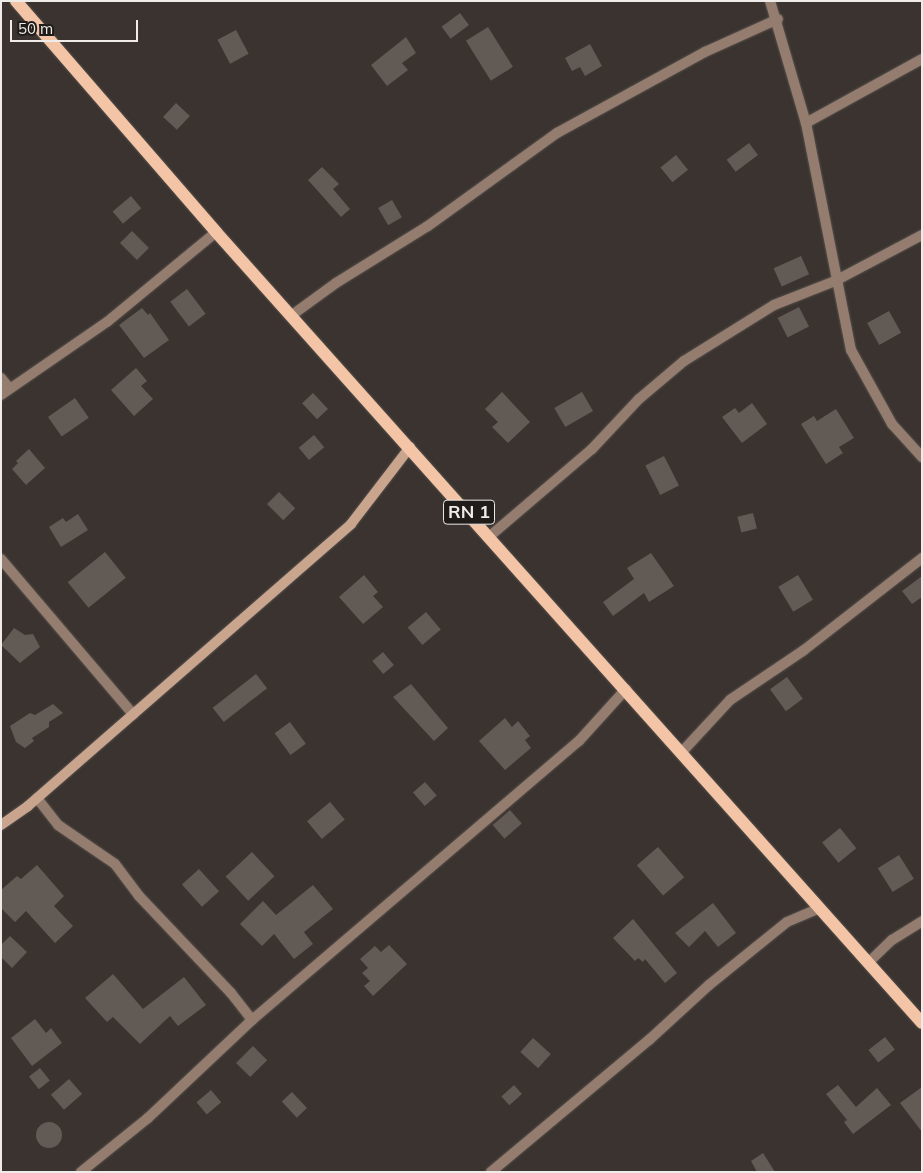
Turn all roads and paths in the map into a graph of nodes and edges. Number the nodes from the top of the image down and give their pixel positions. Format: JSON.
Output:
{"nodes":[{"id":1,"x":16,"y":1,"type":"edge"},
{"id":2,"x":770,"y":1,"type":"edge"},
{"id":3,"x":778,"y":19,"type":"junction"},
{"id":4,"x":922,"y":59,"type":"edge"},
{"id":5,"x":806,"y":123,"type":"junction"},
{"id":6,"x":216,"y":232,"type":"junction"},
{"id":7,"x":922,"y":235,"type":"edge"},
{"id":8,"x":835,"y":281,"type":"junction"},
{"id":9,"x":292,"y":315,"type":"junction"},
{"id":10,"x":1,"y":378,"type":"edge"},
{"id":11,"x":9,"y":388,"type":"junction"},
{"id":12,"x":1,"y":395,"type":"edge"},
{"id":13,"x":410,"y":447,"type":"junction"},
{"id":14,"x":922,"y":457,"type":"edge"},
{"id":15,"x":490,"y":536,"type":"junction"},
{"id":16,"x":922,"y":558,"type":"edge"},
{"id":17,"x":1,"y":559,"type":"edge"},
{"id":18,"x":626,"y":689,"type":"junction"},
{"id":19,"x":133,"y":714,"type":"junction"},
{"id":20,"x":681,"y":753,"type":"junction"},
{"id":21,"x":37,"y":798,"type":"junction"},
{"id":22,"x":1,"y":825,"type":"edge"},
{"id":23,"x":820,"y":908,"type":"junction"},
{"id":24,"x":922,"y":921,"type":"edge"},
{"id":25,"x":869,"y":962,"type":"junction"},
{"id":26,"x":252,"y":1020,"type":"junction"},
{"id":27,"x":922,"y":1022,"type":"edge"},
{"id":28,"x":82,"y":1172,"type":"edge"},
{"id":29,"x":491,"y":1172,"type":"edge"}],
"edges":[{"from":1,"to":6,"type":"main road","number":"RN 1"},
{"from":2,"to":3,"type":"street"},
{"from":3,"to":5,"type":"street"},
{"from":3,"to":9,"type":"street"},
{"from":4,"to":5,"type":"street"},
{"from":5,"to":8,"type":"street"},
{"from":6,"to":9,"type":"main road","number":"RN 1"},
{"from":6,"to":11,"type":"street"},
{"from":7,"to":8,"type":"street"},
{"from":8,"to":14,"type":"street"},
{"from":8,"to":15,"type":"street"},
{"from":9,"to":13,"type":"main road","number":"RN 1"},
{"from":10,"to":11,"type":"street"},
{"from":11,"to":12,"type":"street"},
{"from":13,"to":15,"type":"main road","number":"RN 1"},
{"from":13,"to":19,"type":"street"},
{"from":15,"to":18,"type":"main road","number":"RN 1"},
{"from":16,"to":20,"type":"street"},
{"from":17,"to":19,"type":"street"},
{"from":18,"to":20,"type":"main road","number":"RN 1"},
{"from":18,"to":26,"type":"street"},
{"from":19,"to":21,"type":"street"},
{"from":20,"to":23,"type":"main road","number":"RN 1"},
{"from":21,"to":22,"type":"street"},
{"from":21,"to":26,"type":"street"},
{"from":23,"to":25,"type":"main road","number":"RN 1"},
{"from":23,"to":29,"type":"street"},
{"from":24,"to":25,"type":"street"},
{"from":25,"to":27,"type":"main road","number":"RN 1"},
{"from":26,"to":28,"type":"street"}]}
